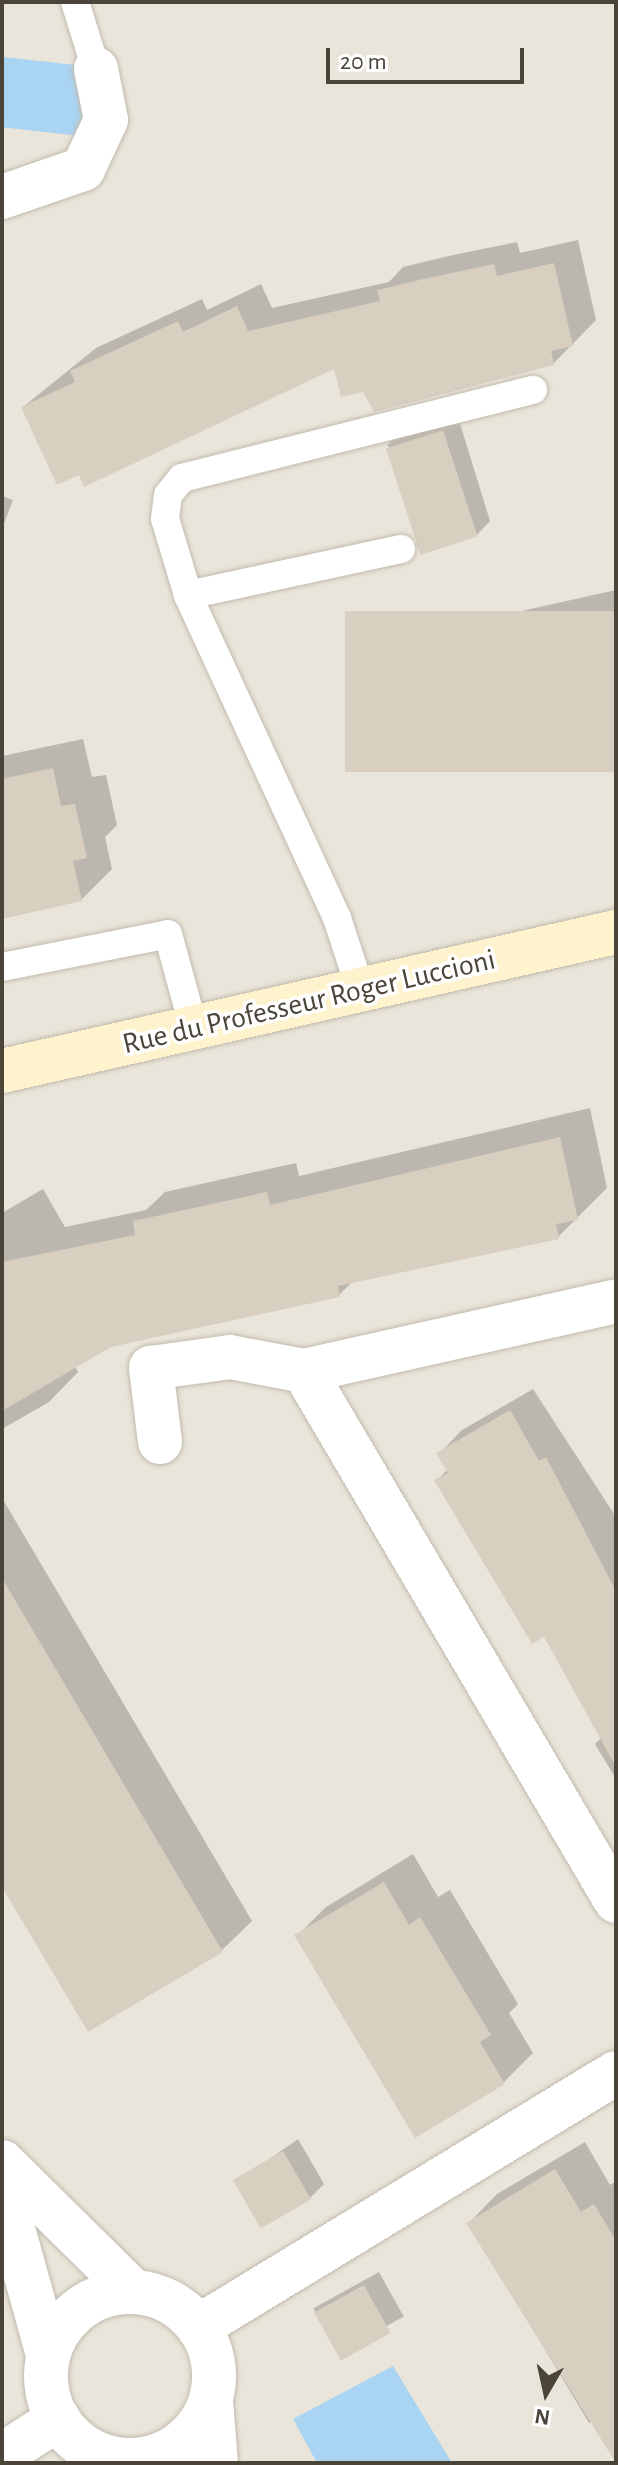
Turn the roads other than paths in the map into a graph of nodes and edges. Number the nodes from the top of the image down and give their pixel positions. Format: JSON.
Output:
{"nodes":[{"id":1,"x":75,"y":2,"type":"edge"},
{"id":2,"x":96,"y":69,"type":"joint"},
{"id":3,"x":2,"y":197,"type":"edge"},
{"id":4,"x":533,"y":390,"type":"dead end"},
{"id":5,"x":401,"y":549,"type":"dead end"},
{"id":6,"x":188,"y":595,"type":"junction"},
{"id":7,"x":616,"y":932,"type":"edge"},
{"id":8,"x":2,"y":967,"type":"edge"},
{"id":9,"x":361,"y":991,"type":"junction"},
{"id":10,"x":194,"y":1029,"type":"junction"},
{"id":11,"x":2,"y":1071,"type":"edge"},
{"id":12,"x":616,"y":1301,"type":"edge"},
{"id":13,"x":304,"y":1371,"type":"junction"},
{"id":14,"x":160,"y":1442,"type":"dead end"},
{"id":15,"x":616,"y":1901,"type":"edge"},
{"id":16,"x":616,"y":2073,"type":"edge"},
{"id":17,"x":2,"y":2162,"type":"edge"},
{"id":18,"x":2,"y":2189,"type":"edge"},
{"id":19,"x":134,"y":2292,"type":"junction"},
{"id":20,"x":198,"y":2327,"type":"junction"},
{"id":21,"x":48,"y":2355,"type":"junction"},
{"id":22,"x":211,"y":2401,"type":"junction"},
{"id":23,"x":58,"y":2419,"type":"junction"},
{"id":24,"x":2,"y":2455,"type":"edge"},
{"id":25,"x":111,"y":2460,"type":"edge"},
{"id":26,"x":216,"y":2463,"type":"edge"}],
"edges":[{"from":1,"to":2,"type":"lane"},
{"from":2,"to":3,"type":"street"},
{"from":4,"to":6,"type":"lane"},
{"from":5,"to":6,"type":"lane"},
{"from":6,"to":9,"type":"lane"},
{"from":7,"to":9,"type":"street","name":"Rue du Professeur Roger Luccioni"},
{"from":8,"to":10,"type":"lane"},
{"from":9,"to":10,"type":"street","name":"Rue du Professeur Roger Luccioni"},
{"from":10,"to":11,"type":"street","name":"Rue du Professeur Roger Luccioni"},
{"from":12,"to":13,"type":"street"},
{"from":13,"to":14,"type":"street"},
{"from":13,"to":15,"type":"street"},
{"from":16,"to":20,"type":"street"},
{"from":17,"to":19,"type":"street"},
{"from":18,"to":21,"type":"street"},
{"from":19,"to":20,"type":"street"},
{"from":19,"to":21,"type":"street"},
{"from":20,"to":22,"type":"street"},
{"from":21,"to":23,"type":"street"},
{"from":22,"to":25,"type":"street"},
{"from":22,"to":26,"type":"street"},
{"from":23,"to":24,"type":"street"},
{"from":23,"to":25,"type":"street"}]}
